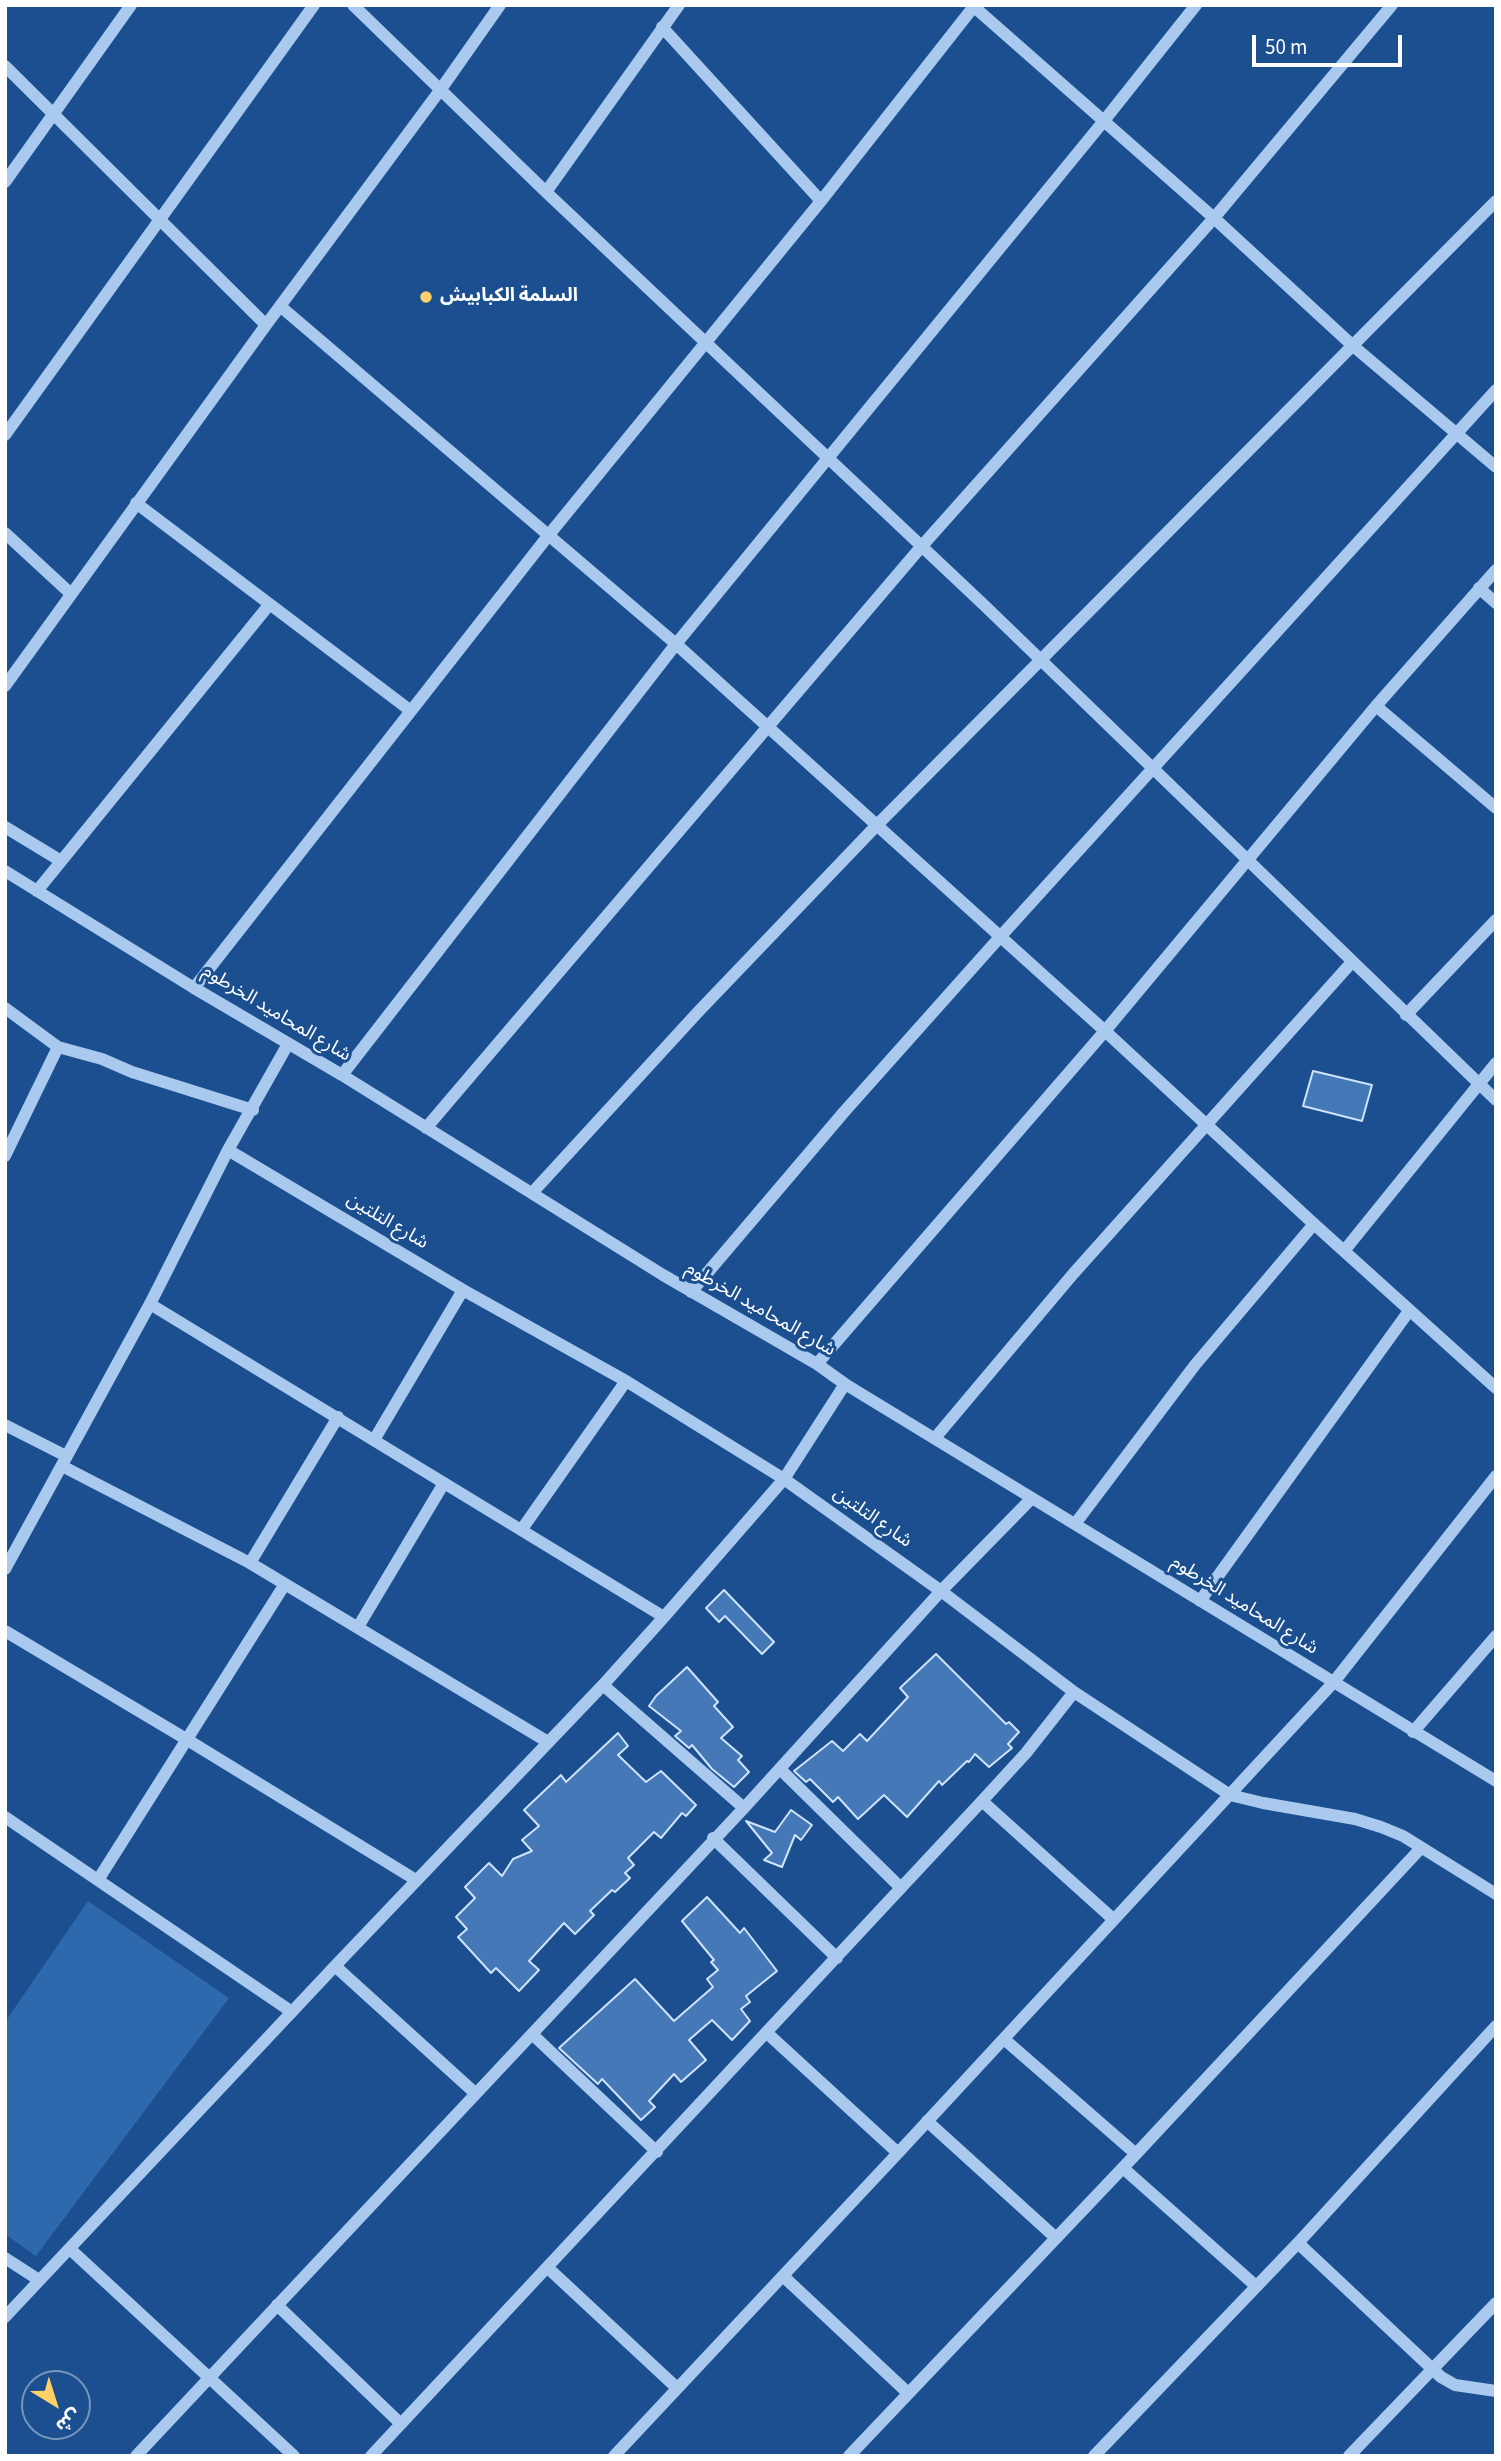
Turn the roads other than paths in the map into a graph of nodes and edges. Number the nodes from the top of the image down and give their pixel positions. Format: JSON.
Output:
{"nodes":[{"id":1,"x":131,"y":5,"type":"edge"},
{"id":2,"x":314,"y":5,"type":"edge"},
{"id":3,"x":353,"y":5,"type":"edge"},
{"id":4,"x":499,"y":5,"type":"edge"},
{"id":5,"x":679,"y":5,"type":"edge"},
{"id":6,"x":1196,"y":5,"type":"edge"},
{"id":7,"x":1392,"y":5,"type":"edge"},
{"id":8,"x":974,"y":6,"type":"edge"},
{"id":9,"x":662,"y":27,"type":"junction"},
{"id":10,"x":5,"y":66,"type":"edge"},
{"id":11,"x":440,"y":89,"type":"junction"},
{"id":12,"x":55,"y":114,"type":"junction"},
{"id":13,"x":1103,"y":122,"type":"junction"},
{"id":14,"x":5,"y":182,"type":"edge"},
{"id":15,"x":546,"y":192,"type":"junction"},
{"id":16,"x":821,"y":201,"type":"junction"},
{"id":17,"x":1496,"y":201,"type":"edge"},
{"id":18,"x":1214,"y":218,"type":"junction"},
{"id":19,"x":161,"y":219,"type":"junction"},
{"id":20,"x":280,"y":306,"type":"junction"},
{"id":21,"x":266,"y":325,"type":"junction"},
{"id":22,"x":706,"y":342,"type":"junction"},
{"id":23,"x":1352,"y":345,"type":"junction"},
{"id":24,"x":1496,"y":390,"type":"edge"},
{"id":25,"x":1457,"y":434,"type":"junction"},
{"id":26,"x":5,"y":435,"type":"edge"},
{"id":27,"x":829,"y":458,"type":"junction"},
{"id":28,"x":1496,"y":467,"type":"edge"},
{"id":29,"x":136,"y":503,"type":"junction"},
{"id":30,"x":5,"y":533,"type":"edge"},
{"id":31,"x":548,"y":536,"type":"junction"},
{"id":32,"x":921,"y":547,"type":"junction"},
{"id":33,"x":1496,"y":570,"type":"edge"},
{"id":34,"x":1479,"y":589,"type":"junction"},
{"id":35,"x":70,"y":593,"type":"junction"},
{"id":36,"x":1496,"y":603,"type":"edge"},
{"id":37,"x":269,"y":605,"type":"junction"},
{"id":38,"x":676,"y":644,"type":"junction"},
{"id":39,"x":1041,"y":661,"type":"junction"},
{"id":40,"x":5,"y":686,"type":"edge"},
{"id":41,"x":1376,"y":706,"type":"junction"},
{"id":42,"x":411,"y":711,"type":"junction"},
{"id":43,"x":767,"y":727,"type":"junction"},
{"id":44,"x":1152,"y":769,"type":"junction"},
{"id":45,"x":1496,"y":808,"type":"edge"},
{"id":46,"x":876,"y":826,"type":"junction"},
{"id":47,"x":5,"y":827,"type":"edge"},
{"id":48,"x":61,"y":861,"type":"junction"},
{"id":49,"x":1247,"y":861,"type":"junction"},
{"id":50,"x":5,"y":871,"type":"edge"},
{"id":51,"x":37,"y":891,"type":"junction"},
{"id":52,"x":1496,"y":920,"type":"edge"},
{"id":53,"x":1485,"y":931,"type":"junction"},
{"id":54,"x":1000,"y":937,"type":"junction"},
{"id":55,"x":1496,"y":941,"type":"edge"},
{"id":56,"x":1352,"y":962,"type":"junction"},
{"id":57,"x":194,"y":988,"type":"junction"},
{"id":58,"x":5,"y":1008,"type":"edge"},
{"id":59,"x":1406,"y":1015,"type":"junction"},
{"id":60,"x":1105,"y":1031,"type":"junction"},
{"id":61,"x":288,"y":1044,"type":"junction"},
{"id":62,"x":58,"y":1047,"type":"junction"},
{"id":63,"x":1496,"y":1063,"type":"edge"},
{"id":64,"x":342,"y":1075,"type":"junction"},
{"id":65,"x":1478,"y":1084,"type":"junction"},
{"id":66,"x":1496,"y":1100,"type":"edge"},
{"id":67,"x":253,"y":1110,"type":"junction"},
{"id":68,"x":1208,"y":1125,"type":"junction"},
{"id":69,"x":426,"y":1128,"type":"junction"},
{"id":70,"x":228,"y":1150,"type":"junction"},
{"id":71,"x":5,"y":1156,"type":"edge"},
{"id":72,"x":532,"y":1194,"type":"junction"},
{"id":73,"x":1314,"y":1224,"type":"junction"},
{"id":74,"x":1344,"y":1251,"type":"junction"},
{"id":75,"x":463,"y":1290,"type":"junction"},
{"id":76,"x":691,"y":1292,"type":"junction"},
{"id":77,"x":150,"y":1304,"type":"junction"},
{"id":78,"x":1409,"y":1311,"type":"junction"},
{"id":79,"x":817,"y":1364,"type":"junction"},
{"id":80,"x":626,"y":1381,"type":"junction"},
{"id":81,"x":845,"y":1384,"type":"junction"},
{"id":82,"x":1496,"y":1388,"type":"edge"},
{"id":83,"x":338,"y":1417,"type":"junction"},
{"id":84,"x":5,"y":1425,"type":"edge"},
{"id":85,"x":935,"y":1438,"type":"junction"},
{"id":86,"x":374,"y":1440,"type":"junction"},
{"id":87,"x":64,"y":1461,"type":"junction"},
{"id":88,"x":1496,"y":1476,"type":"edge"},
{"id":89,"x":784,"y":1479,"type":"junction"},
{"id":90,"x":444,"y":1483,"type":"junction"},
{"id":91,"x":1032,"y":1498,"type":"junction"},
{"id":92,"x":1075,"y":1524,"type":"junction"},
{"id":93,"x":522,"y":1529,"type":"junction"},
{"id":94,"x":250,"y":1563,"type":"junction"},
{"id":95,"x":5,"y":1569,"type":"edge"},
{"id":96,"x":285,"y":1584,"type":"junction"},
{"id":97,"x":941,"y":1591,"type":"junction"},
{"id":98,"x":1200,"y":1601,"type":"junction"},
{"id":99,"x":664,"y":1617,"type":"junction"},
{"id":100,"x":358,"y":1627,"type":"junction"},
{"id":101,"x":5,"y":1631,"type":"edge"},
{"id":102,"x":1496,"y":1636,"type":"edge"},
{"id":103,"x":1333,"y":1683,"type":"junction"},
{"id":104,"x":603,"y":1685,"type":"junction"},
{"id":105,"x":1074,"y":1692,"type":"junction"},
{"id":106,"x":1413,"y":1732,"type":"junction"},
{"id":107,"x":186,"y":1739,"type":"junction"},
{"id":108,"x":548,"y":1742,"type":"junction"},
{"id":109,"x":780,"y":1769,"type":"junction"},
{"id":110,"x":1496,"y":1781,"type":"edge"},
{"id":111,"x":1230,"y":1795,"type":"junction"},
{"id":112,"x":982,"y":1801,"type":"junction"},
{"id":113,"x":744,"y":1808,"type":"junction"},
{"id":114,"x":5,"y":1817,"type":"edge"},
{"id":115,"x":713,"y":1839,"type":"junction"},
{"id":116,"x":1421,"y":1847,"type":"junction"},
{"id":117,"x":98,"y":1880,"type":"junction"},
{"id":118,"x":416,"y":1880,"type":"junction"},
{"id":119,"x":901,"y":1888,"type":"junction"},
{"id":120,"x":1496,"y":1894,"type":"edge"},
{"id":121,"x":1113,"y":1919,"type":"junction"},
{"id":122,"x":837,"y":1958,"type":"junction"},
{"id":123,"x":335,"y":1966,"type":"junction"},
{"id":124,"x":292,"y":2012,"type":"junction"},
{"id":125,"x":1496,"y":2026,"type":"edge"},
{"id":126,"x":767,"y":2033,"type":"junction"},
{"id":127,"x":532,"y":2035,"type":"junction"},
{"id":128,"x":1004,"y":2039,"type":"junction"},
{"id":129,"x":475,"y":2093,"type":"junction"},
{"id":130,"x":927,"y":2121,"type":"junction"},
{"id":131,"x":657,"y":2152,"type":"junction"},
{"id":132,"x":898,"y":2153,"type":"junction"},
{"id":133,"x":1136,"y":2154,"type":"junction"},
{"id":134,"x":1123,"y":2168,"type":"junction"},
{"id":135,"x":1056,"y":2238,"type":"junction"},
{"id":136,"x":1297,"y":2242,"type":"junction"},
{"id":137,"x":70,"y":2249,"type":"junction"},
{"id":138,"x":5,"y":2258,"type":"edge"},
{"id":139,"x":548,"y":2268,"type":"junction"},
{"id":140,"x":783,"y":2276,"type":"junction"},
{"id":141,"x":39,"y":2280,"type":"junction"},
{"id":142,"x":1256,"y":2286,"type":"junction"},
{"id":143,"x":1496,"y":2303,"type":"edge"},
{"id":144,"x":277,"y":2305,"type":"junction"},
{"id":145,"x":5,"y":2317,"type":"edge"},
{"id":146,"x":1433,"y":2369,"type":"junction"},
{"id":147,"x":208,"y":2377,"type":"junction"},
{"id":148,"x":677,"y":2388,"type":"junction"},
{"id":149,"x":1496,"y":2391,"type":"edge"},
{"id":150,"x":908,"y":2393,"type":"junction"},
{"id":151,"x":401,"y":2424,"type":"junction"},
{"id":152,"x":136,"y":2456,"type":"edge"},
{"id":153,"x":294,"y":2456,"type":"edge"},
{"id":154,"x":371,"y":2456,"type":"edge"},
{"id":155,"x":614,"y":2456,"type":"edge"},
{"id":156,"x":849,"y":2456,"type":"edge"},
{"id":157,"x":1094,"y":2456,"type":"edge"},
{"id":158,"x":1349,"y":2456,"type":"edge"}],
"edges":[{"from":1,"to":12,"type":"street"},
{"from":2,"to":19,"type":"street"},
{"from":3,"to":11,"type":"street"},
{"from":4,"to":11,"type":"street"},
{"from":5,"to":9,"type":"street"},
{"from":6,"to":13,"type":"street"},
{"from":7,"to":18,"type":"street"},
{"from":8,"to":13,"type":"street"},
{"from":8,"to":16,"type":"street"},
{"from":9,"to":15,"type":"street"},
{"from":9,"to":16,"type":"street"},
{"from":10,"to":12,"type":"street"},
{"from":11,"to":15,"type":"street"},
{"from":11,"to":20,"type":"street"},
{"from":12,"to":14,"type":"street"},
{"from":12,"to":19,"type":"street"},
{"from":13,"to":18,"type":"street"},
{"from":13,"to":27,"type":"street"},
{"from":15,"to":22,"type":"street"},
{"from":16,"to":22,"type":"street"},
{"from":17,"to":23,"type":"street"},
{"from":18,"to":23,"type":"street"},
{"from":18,"to":32,"type":"street"},
{"from":19,"to":21,"type":"street"},
{"from":19,"to":26,"type":"street"},
{"from":20,"to":21,"type":"street"},
{"from":20,"to":31,"type":"street"},
{"from":21,"to":29,"type":"street"},
{"from":22,"to":27,"type":"street"},
{"from":22,"to":31,"type":"street"},
{"from":23,"to":25,"type":"street"},
{"from":23,"to":39,"type":"street"},
{"from":24,"to":25,"type":"street"},
{"from":25,"to":28,"type":"street"},
{"from":25,"to":44,"type":"street"},
{"from":27,"to":32,"type":"street"},
{"from":27,"to":38,"type":"street"},
{"from":29,"to":35,"type":"street"},
{"from":29,"to":37,"type":"street"},
{"from":30,"to":35,"type":"street"},
{"from":31,"to":38,"type":"street"},
{"from":31,"to":42,"type":"street"},
{"from":32,"to":39,"type":"street"},
{"from":32,"to":43,"type":"street"},
{"from":33,"to":34,"type":"street"},
{"from":34,"to":36,"type":"street"},
{"from":34,"to":41,"type":"street"},
{"from":35,"to":40,"type":"street"},
{"from":37,"to":42,"type":"street"},
{"from":37,"to":48,"type":"street"},
{"from":38,"to":43,"type":"street"},
{"from":38,"to":64,"type":"street"},
{"from":39,"to":44,"type":"street"},
{"from":39,"to":46,"type":"street"},
{"from":41,"to":45,"type":"street"},
{"from":41,"to":49,"type":"street"},
{"from":42,"to":57,"type":"street"},
{"from":43,"to":46,"type":"street"},
{"from":43,"to":69,"type":"street"},
{"from":44,"to":49,"type":"street"},
{"from":44,"to":54,"type":"street"},
{"from":46,"to":54,"type":"street"},
{"from":46,"to":72,"type":"street"},
{"from":47,"to":48,"type":"street"},
{"from":48,"to":51,"type":"street"},
{"from":49,"to":56,"type":"street"},
{"from":49,"to":60,"type":"street"},
{"from":50,"to":51,"type":"street","name":"شارع المحاميد الخرطوم"},
{"from":51,"to":57,"type":"street","name":"شارع المحاميد الخرطوم"},
{"from":52,"to":53,"type":"street"},
{"from":53,"to":55,"type":"street"},
{"from":53,"to":59,"type":"street"},
{"from":54,"to":60,"type":"street"},
{"from":54,"to":76,"type":"street"},
{"from":56,"to":59,"type":"street"},
{"from":56,"to":68,"type":"street"},
{"from":57,"to":61,"type":"street","name":"شارع المحاميد الخرطوم"},
{"from":58,"to":62,"type":"street"},
{"from":59,"to":65,"type":"street"},
{"from":60,"to":68,"type":"street"},
{"from":60,"to":79,"type":"street"},
{"from":61,"to":64,"type":"street","name":"شارع المحاميد الخرطوم"},
{"from":61,"to":67,"type":"street"},
{"from":62,"to":67,"type":"street"},
{"from":62,"to":71,"type":"street"},
{"from":63,"to":65,"type":"street"},
{"from":64,"to":69,"type":"street","name":"شارع المحاميد الخرطوم"},
{"from":65,"to":66,"type":"street"},
{"from":65,"to":74,"type":"street"},
{"from":67,"to":70,"type":"street"},
{"from":68,"to":73,"type":"street"},
{"from":68,"to":85,"type":"street"},
{"from":69,"to":72,"type":"street","name":"شارع المحاميد الخرطوم"},
{"from":70,"to":75,"type":"street","name":"شارع التلتين"},
{"from":70,"to":77,"type":"street"},
{"from":72,"to":76,"type":"street","name":"شارع المحاميد الخرطوم"},
{"from":73,"to":74,"type":"street"},
{"from":73,"to":92,"type":"street"},
{"from":74,"to":78,"type":"street"},
{"from":75,"to":80,"type":"street","name":"شارع التلتين"},
{"from":75,"to":86,"type":"street"},
{"from":76,"to":79,"type":"street","name":"شارع المحاميد الخرطوم"},
{"from":77,"to":83,"type":"street"},
{"from":77,"to":87,"type":"street"},
{"from":78,"to":82,"type":"street"},
{"from":78,"to":98,"type":"street"},
{"from":79,"to":81,"type":"street","name":"شارع المحاميد الخرطوم"},
{"from":80,"to":89,"type":"street","name":"شارع التلتين"},
{"from":80,"to":93,"type":"street"},
{"from":81,"to":85,"type":"street","name":"شارع المحاميد الخرطوم"},
{"from":81,"to":89,"type":"street"},
{"from":83,"to":86,"type":"street"},
{"from":83,"to":94,"type":"street"},
{"from":84,"to":87,"type":"street"},
{"from":85,"to":91,"type":"street","name":"شارع المحاميد الخرطوم"},
{"from":86,"to":90,"type":"street"},
{"from":87,"to":94,"type":"street"},
{"from":87,"to":95,"type":"street"},
{"from":88,"to":103,"type":"street"},
{"from":89,"to":97,"type":"street","name":"شارع التلتين"},
{"from":89,"to":99,"type":"street"},
{"from":90,"to":93,"type":"street"},
{"from":90,"to":100,"type":"street"},
{"from":91,"to":92,"type":"street","name":"شارع المحاميد الخرطوم"},
{"from":91,"to":97,"type":"street"},
{"from":92,"to":98,"type":"street","name":"شارع المحاميد الخرطوم"},
{"from":93,"to":99,"type":"street"},
{"from":94,"to":96,"type":"street"},
{"from":96,"to":100,"type":"street"},
{"from":96,"to":107,"type":"street"},
{"from":97,"to":105,"type":"street","name":"شارع التلتين"},
{"from":97,"to":109,"type":"street"},
{"from":98,"to":103,"type":"street","name":"شارع المحاميد الخرطوم"},
{"from":99,"to":104,"type":"street"},
{"from":100,"to":108,"type":"street"},
{"from":101,"to":107,"type":"street"},
{"from":102,"to":106,"type":"street"},
{"from":103,"to":106,"type":"street","name":"شارع المحاميد الخرطوم"},
{"from":103,"to":111,"type":"street"},
{"from":104,"to":108,"type":"street"},
{"from":104,"to":113,"type":"street"},
{"from":105,"to":111,"type":"street","name":"شارع التلتين"},
{"from":105,"to":112,"type":"street"},
{"from":106,"to":110,"type":"street","name":"شارع المحاميد الخرطوم"},
{"from":107,"to":117,"type":"street"},
{"from":107,"to":118,"type":"street"},
{"from":108,"to":118,"type":"street"},
{"from":109,"to":113,"type":"street"},
{"from":109,"to":119,"type":"street"},
{"from":111,"to":116,"type":"street","name":"شارع التلتين"},
{"from":111,"to":121,"type":"street"},
{"from":112,"to":119,"type":"street"},
{"from":112,"to":121,"type":"street"},
{"from":113,"to":115,"type":"street"},
{"from":114,"to":117,"type":"street"},
{"from":115,"to":122,"type":"street"},
{"from":115,"to":127,"type":"street"},
{"from":116,"to":120,"type":"street","name":"شارع التلتين"},
{"from":116,"to":133,"type":"street"},
{"from":117,"to":124,"type":"street"},
{"from":118,"to":123,"type":"street"},
{"from":119,"to":122,"type":"street"},
{"from":121,"to":128,"type":"street"},
{"from":122,"to":126,"type":"street"},
{"from":123,"to":124,"type":"street"},
{"from":123,"to":129,"type":"street"},
{"from":124,"to":137,"type":"street"},
{"from":125,"to":136,"type":"street"},
{"from":126,"to":131,"type":"street"},
{"from":126,"to":132,"type":"street"},
{"from":127,"to":129,"type":"street"},
{"from":127,"to":131,"type":"street"},
{"from":128,"to":130,"type":"street"},
{"from":128,"to":133,"type":"street"},
{"from":129,"to":144,"type":"street"},
{"from":130,"to":132,"type":"street"},
{"from":130,"to":135,"type":"street"},
{"from":131,"to":139,"type":"street"},
{"from":132,"to":140,"type":"street"},
{"from":133,"to":134,"type":"street"},
{"from":134,"to":135,"type":"street"},
{"from":134,"to":142,"type":"street"},
{"from":135,"to":150,"type":"street"},
{"from":136,"to":142,"type":"street"},
{"from":136,"to":146,"type":"street"},
{"from":137,"to":141,"type":"street"},
{"from":137,"to":147,"type":"street"},
{"from":138,"to":141,"type":"street"},
{"from":139,"to":148,"type":"street"},
{"from":139,"to":151,"type":"street"},
{"from":140,"to":148,"type":"street"},
{"from":140,"to":150,"type":"street"},
{"from":141,"to":145,"type":"street"},
{"from":142,"to":157,"type":"street"},
{"from":143,"to":146,"type":"street"},
{"from":144,"to":147,"type":"street"},
{"from":144,"to":151,"type":"street"},
{"from":146,"to":149,"type":"street"},
{"from":146,"to":158,"type":"street"},
{"from":147,"to":152,"type":"street"},
{"from":147,"to":153,"type":"street"},
{"from":148,"to":155,"type":"street"},
{"from":150,"to":156,"type":"street"},
{"from":151,"to":154,"type":"street"}]}
